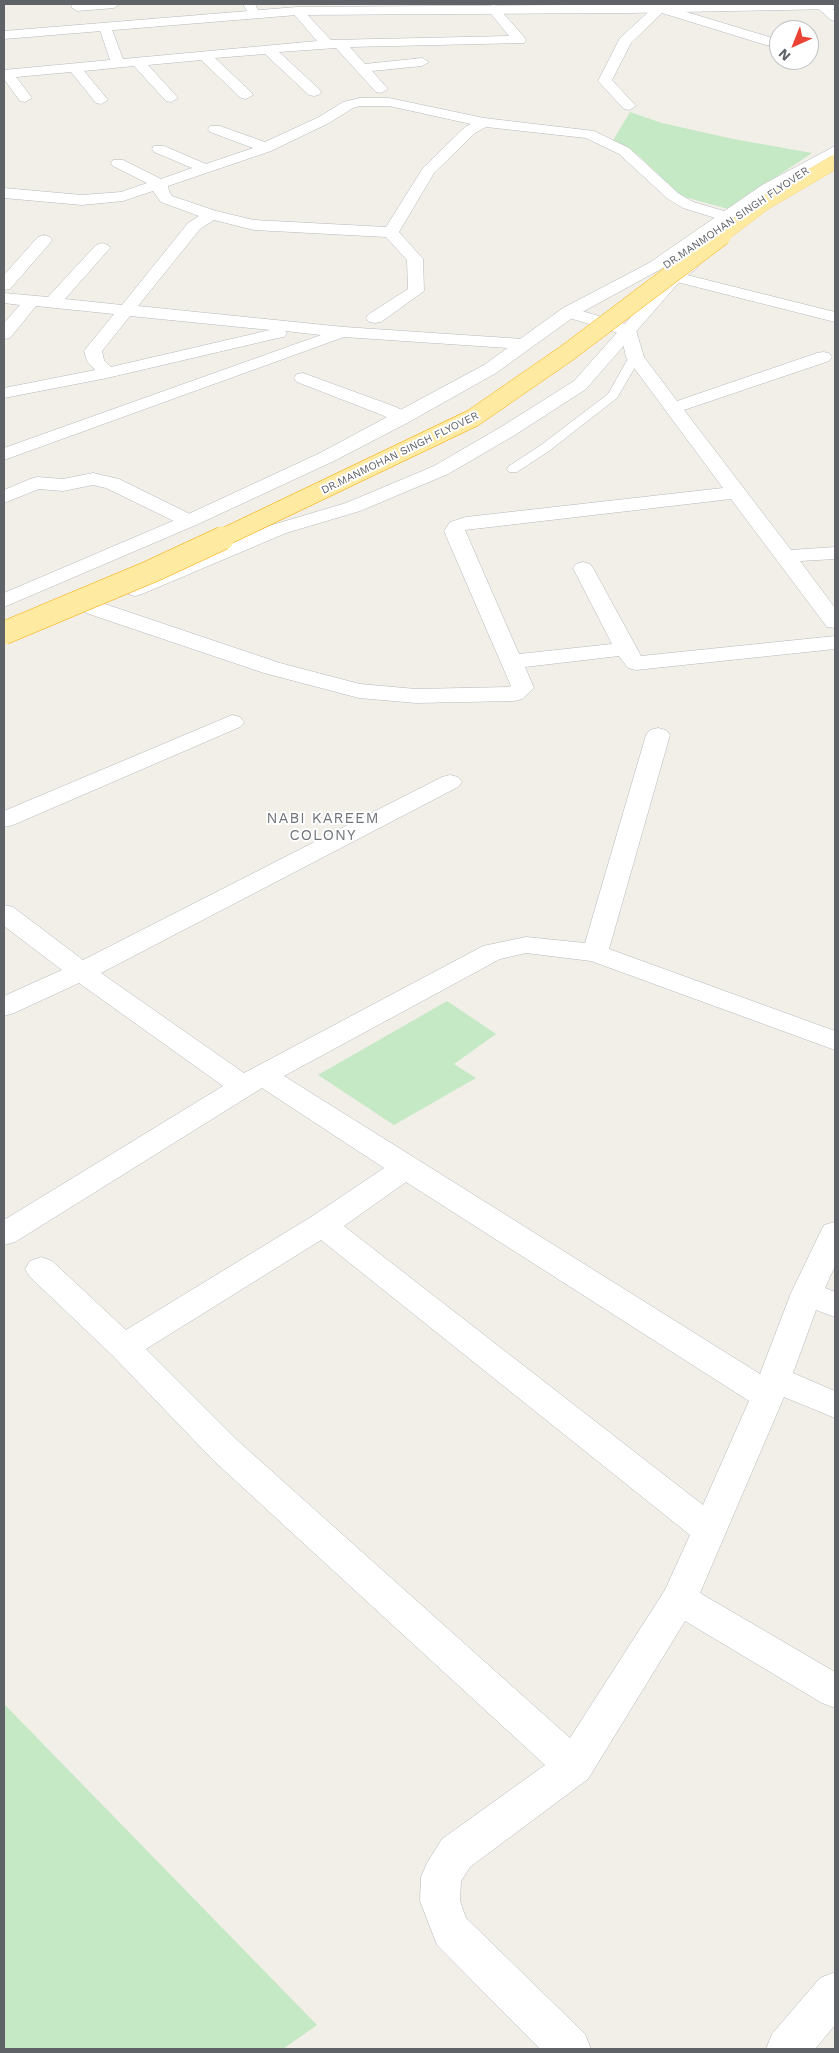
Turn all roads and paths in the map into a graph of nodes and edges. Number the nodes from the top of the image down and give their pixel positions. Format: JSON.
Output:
{"nodes":[{"id":1,"x":114,"y":4,"type":"edge"},
{"id":2,"x":819,"y":4,"type":"edge"},
{"id":3,"x":76,"y":5,"type":"edge"},
{"id":4,"x":835,"y":5,"type":"edge"},
{"id":5,"x":626,"y":6,"type":"edge"},
{"id":6,"x":729,"y":6,"type":"edge"},
{"id":7,"x":517,"y":7,"type":"edge"},
{"id":8,"x":660,"y":8,"type":"junction"},
{"id":9,"x":252,"y":9,"type":"edge"},
{"id":10,"x":493,"y":9,"type":"junction"},
{"id":11,"x":297,"y":11,"type":"junction"},
{"id":12,"x":835,"y":17,"type":"edge"},
{"id":13,"x":105,"y":27,"type":"junction"},
{"id":14,"x":84,"y":29,"type":"junction"},
{"id":15,"x":4,"y":35,"type":"edge"},
{"id":16,"x":404,"y":41,"type":"junction"},
{"id":17,"x":769,"y":41,"type":"edge"},
{"id":18,"x":333,"y":44,"type":"junction"},
{"id":19,"x":268,"y":49,"type":"junction"},
{"id":20,"x":205,"y":56,"type":"junction"},
{"id":21,"x":138,"y":62,"type":"junction"},
{"id":22,"x":422,"y":62,"type":"junction"},
{"id":23,"x":118,"y":63,"type":"junction"},
{"id":24,"x":75,"y":68,"type":"junction"},
{"id":25,"x":363,"y":68,"type":"junction"},
{"id":26,"x":434,"y":70,"type":"dead end"},
{"id":27,"x":6,"y":74,"type":"edge"},
{"id":28,"x":381,"y":89,"type":"dead end"},
{"id":29,"x":314,"y":92,"type":"dead end"},
{"id":30,"x":246,"y":95,"type":"dead end"},
{"id":31,"x":25,"y":98,"type":"dead end"},
{"id":32,"x":171,"y":98,"type":"dead end"},
{"id":33,"x":101,"y":100,"type":"dead end"},
{"id":34,"x":629,"y":106,"type":"dead end"},
{"id":35,"x":484,"y":122,"type":"junction"},
{"id":36,"x":215,"y":129,"type":"dead end"},
{"id":37,"x":266,"y":148,"type":"junction"},
{"id":38,"x":159,"y":149,"type":"dead end"},
{"id":39,"x":835,"y":150,"type":"edge"},
{"id":40,"x":835,"y":154,"type":"edge"},
{"id":41,"x":835,"y":162,"type":"edge"},
{"id":42,"x":118,"y":163,"type":"dead end"},
{"id":43,"x":835,"y":167,"type":"edge"},
{"id":44,"x":206,"y":169,"type":"junction"},
{"id":45,"x":160,"y":184,"type":"junction"},
{"id":46,"x":4,"y":193,"type":"edge"},
{"id":47,"x":211,"y":214,"type":"junction"},
{"id":48,"x":725,"y":216,"type":"junction"},
{"id":49,"x":391,"y":232,"type":"junction"},
{"id":50,"x":44,"y":240,"type":"dead end"},
{"id":51,"x":102,"y":248,"type":"dead end"},
{"id":52,"x":675,"y":277,"type":"junction"},
{"id":53,"x":4,"y":285,"type":"edge"},
{"id":54,"x":4,"y":298,"type":"edge"},
{"id":55,"x":32,"y":301,"type":"junction"},
{"id":56,"x":52,"y":303,"type":"junction"},
{"id":57,"x":127,"y":310,"type":"junction"},
{"id":58,"x":569,"y":312,"type":"junction"},
{"id":59,"x":835,"y":317,"type":"edge"},
{"id":60,"x":375,"y":318,"type":"dead end"},
{"id":61,"x":298,"y":328,"type":"junction"},
{"id":62,"x":628,"y":331,"type":"junction"},
{"id":63,"x":344,"y":332,"type":"junction"},
{"id":64,"x":4,"y":334,"type":"edge"},
{"id":65,"x":523,"y":344,"type":"junction"},
{"id":66,"x":636,"y":356,"type":"junction"},
{"id":67,"x":824,"y":357,"type":"dead end"},
{"id":68,"x":107,"y":373,"type":"junction"},
{"id":69,"x":303,"y":378,"type":"dead end"},
{"id":70,"x":4,"y":393,"type":"edge"},
{"id":71,"x":673,"y":408,"type":"junction"},
{"id":72,"x":402,"y":418,"type":"junction"},
{"id":73,"x":4,"y":454,"type":"edge"},
{"id":74,"x":513,"y":469,"type":"dead end"},
{"id":75,"x":737,"y":492,"type":"junction"},
{"id":76,"x":4,"y":497,"type":"edge"},
{"id":77,"x":189,"y":521,"type":"junction"},
{"id":78,"x":835,"y":553,"type":"edge"},
{"id":79,"x":787,"y":556,"type":"junction"},
{"id":80,"x":582,"y":568,"type":"dead end"},
{"id":81,"x":4,"y":601,"type":"edge"},
{"id":82,"x":94,"y":608,"type":"junction"},
{"id":83,"x":4,"y":619,"type":"edge"},
{"id":84,"x":835,"y":622,"type":"edge"},
{"id":85,"x":4,"y":633,"type":"edge"},
{"id":86,"x":835,"y":643,"type":"edge"},
{"id":87,"x":4,"y":645,"type":"edge"},
{"id":88,"x":626,"y":649,"type":"junction"},
{"id":89,"x":510,"y":662,"type":"junction"},
{"id":90,"x":232,"y":722,"type":"dead end"},
{"id":91,"x":658,"y":735,"type":"dead end"},
{"id":92,"x":450,"y":782,"type":"dead end"},
{"id":93,"x":4,"y":820,"type":"edge"},
{"id":94,"x":4,"y":913,"type":"edge"},
{"id":95,"x":595,"y":953,"type":"junction"},
{"id":96,"x":81,"y":972,"type":"junction"},
{"id":97,"x":4,"y":1007,"type":"edge"},
{"id":98,"x":835,"y":1041,"type":"edge"},
{"id":99,"x":253,"y":1081,"type":"junction"},
{"id":100,"x":406,"y":1168,"type":"junction"},
{"id":101,"x":322,"y":1225,"type":"junction"},
{"id":102,"x":835,"y":1233,"type":"edge"},
{"id":103,"x":4,"y":1234,"type":"edge"},
{"id":104,"x":41,"y":1269,"type":"dead end"},
{"id":105,"x":821,"y":1299,"type":"edge"},
{"id":106,"x":124,"y":1347,"type":"junction"},
{"id":107,"x":771,"y":1388,"type":"junction"},
{"id":108,"x":835,"y":1405,"type":"edge"},
{"id":109,"x":709,"y":1530,"type":"junction"},
{"id":110,"x":679,"y":1599,"type":"junction"},
{"id":111,"x":835,"y":1691,"type":"edge"},
{"id":112,"x":574,"y":1766,"type":"junction"},
{"id":113,"x":835,"y":1993,"type":"edge"},
{"id":114,"x":570,"y":2049,"type":"edge"},
{"id":115,"x":787,"y":2049,"type":"edge"}],
"edges":[{"from":1,"to":3,"type":"street"},
{"from":2,"to":4,"type":"street"},
{"from":2,"to":6,"type":"street"},
{"from":2,"to":12,"type":"street"},
{"from":3,"to":14,"type":"street"},
{"from":5,"to":7,"type":"street"},
{"from":5,"to":8,"type":"street"},
{"from":6,"to":8,"type":"street"},
{"from":7,"to":10,"type":"street"},
{"from":8,"to":17,"type":"street"},
{"from":8,"to":34,"type":"street"},
{"from":9,"to":11,"type":"street"},
{"from":9,"to":13,"type":"street"},
{"from":10,"to":11,"type":"street"},
{"from":10,"to":16,"type":"street"},
{"from":11,"to":18,"type":"street"},
{"from":13,"to":14,"type":"street"},
{"from":13,"to":23,"type":"street"},
{"from":14,"to":15,"type":"street"},
{"from":16,"to":18,"type":"street"},
{"from":16,"to":22,"type":"street"},
{"from":18,"to":19,"type":"street"},
{"from":18,"to":25,"type":"street"},
{"from":19,"to":20,"type":"street"},
{"from":19,"to":29,"type":"street"},
{"from":20,"to":21,"type":"street"},
{"from":20,"to":30,"type":"street"},
{"from":21,"to":23,"type":"street"},
{"from":21,"to":32,"type":"street"},
{"from":22,"to":25,"type":"street"},
{"from":22,"to":26,"type":"street"},
{"from":23,"to":24,"type":"street"},
{"from":24,"to":27,"type":"street"},
{"from":24,"to":33,"type":"street"},
{"from":25,"to":28,"type":"street"},
{"from":27,"to":31,"type":"street"},
{"from":35,"to":37,"type":"street"},
{"from":35,"to":48,"type":"street"},
{"from":35,"to":49,"type":"street"},
{"from":36,"to":37,"type":"street"},
{"from":37,"to":44,"type":"street"},
{"from":38,"to":44,"type":"street"},
{"from":39,"to":48,"type":"street"},
{"from":40,"to":83,"type":"highway","name":"DR.MANMOHAN SINGH FLYOVER"},
{"from":41,"to":85,"type":"highway","name":"DR.MANMOHAN SINGH FLYOVER","bridge":true},
{"from":42,"to":45,"type":"street"},
{"from":43,"to":52,"type":"street"},
{"from":44,"to":45,"type":"street"},
{"from":45,"to":46,"type":"street"},
{"from":45,"to":47,"type":"street"},
{"from":47,"to":49,"type":"street"},
{"from":47,"to":57,"type":"street"},
{"from":48,"to":58,"type":"street"},
{"from":49,"to":60,"type":"street"},
{"from":50,"to":53,"type":"street"},
{"from":51,"to":56,"type":"street"},
{"from":52,"to":59,"type":"street"},
{"from":52,"to":62,"type":"street"},
{"from":54,"to":55,"type":"street"},
{"from":55,"to":56,"type":"street"},
{"from":55,"to":64,"type":"street"},
{"from":56,"to":57,"type":"street"},
{"from":57,"to":61,"type":"street"},
{"from":57,"to":68,"type":"street"},
{"from":58,"to":62,"type":"street"},
{"from":58,"to":65,"type":"street"},
{"from":61,"to":63,"type":"street"},
{"from":61,"to":68,"type":"street"},
{"from":62,"to":66,"type":"street"},
{"from":62,"to":82,"type":"street"},
{"from":63,"to":65,"type":"street"},
{"from":63,"to":73,"type":"street"},
{"from":65,"to":72,"type":"street"},
{"from":66,"to":71,"type":"street"},
{"from":66,"to":74,"type":"lane"},
{"from":67,"to":71,"type":"street"},
{"from":68,"to":70,"type":"street"},
{"from":69,"to":72,"type":"street"},
{"from":71,"to":75,"type":"street"},
{"from":72,"to":77,"type":"street"},
{"from":75,"to":79,"type":"street"},
{"from":75,"to":89,"type":"street"},
{"from":76,"to":77,"type":"street"},
{"from":77,"to":81,"type":"street"},
{"from":78,"to":79,"type":"street"},
{"from":79,"to":84,"type":"street"},
{"from":80,"to":88,"type":"street"},
{"from":82,"to":87,"type":"street"},
{"from":82,"to":89,"type":"street"},
{"from":86,"to":88,"type":"street"},
{"from":88,"to":89,"type":"street"},
{"from":90,"to":93,"type":"street"},
{"from":91,"to":95,"type":"street"},
{"from":92,"to":96,"type":"street"},
{"from":94,"to":96,"type":"street"},
{"from":95,"to":98,"type":"street"},
{"from":95,"to":99,"type":"street"},
{"from":96,"to":97,"type":"street"},
{"from":96,"to":99,"type":"street"},
{"from":99,"to":100,"type":"street"},
{"from":99,"to":103,"type":"street"},
{"from":100,"to":101,"type":"street"},
{"from":100,"to":107,"type":"street"},
{"from":101,"to":106,"type":"street"},
{"from":101,"to":109,"type":"street"},
{"from":102,"to":105,"type":"street"},
{"from":104,"to":106,"type":"street"},
{"from":105,"to":107,"type":"street"},
{"from":106,"to":112,"type":"street"},
{"from":107,"to":108,"type":"street"},
{"from":107,"to":109,"type":"street"},
{"from":109,"to":110,"type":"street"},
{"from":110,"to":111,"type":"street"},
{"from":110,"to":112,"type":"street"},
{"from":112,"to":114,"type":"street"},
{"from":113,"to":115,"type":"street"}]}
